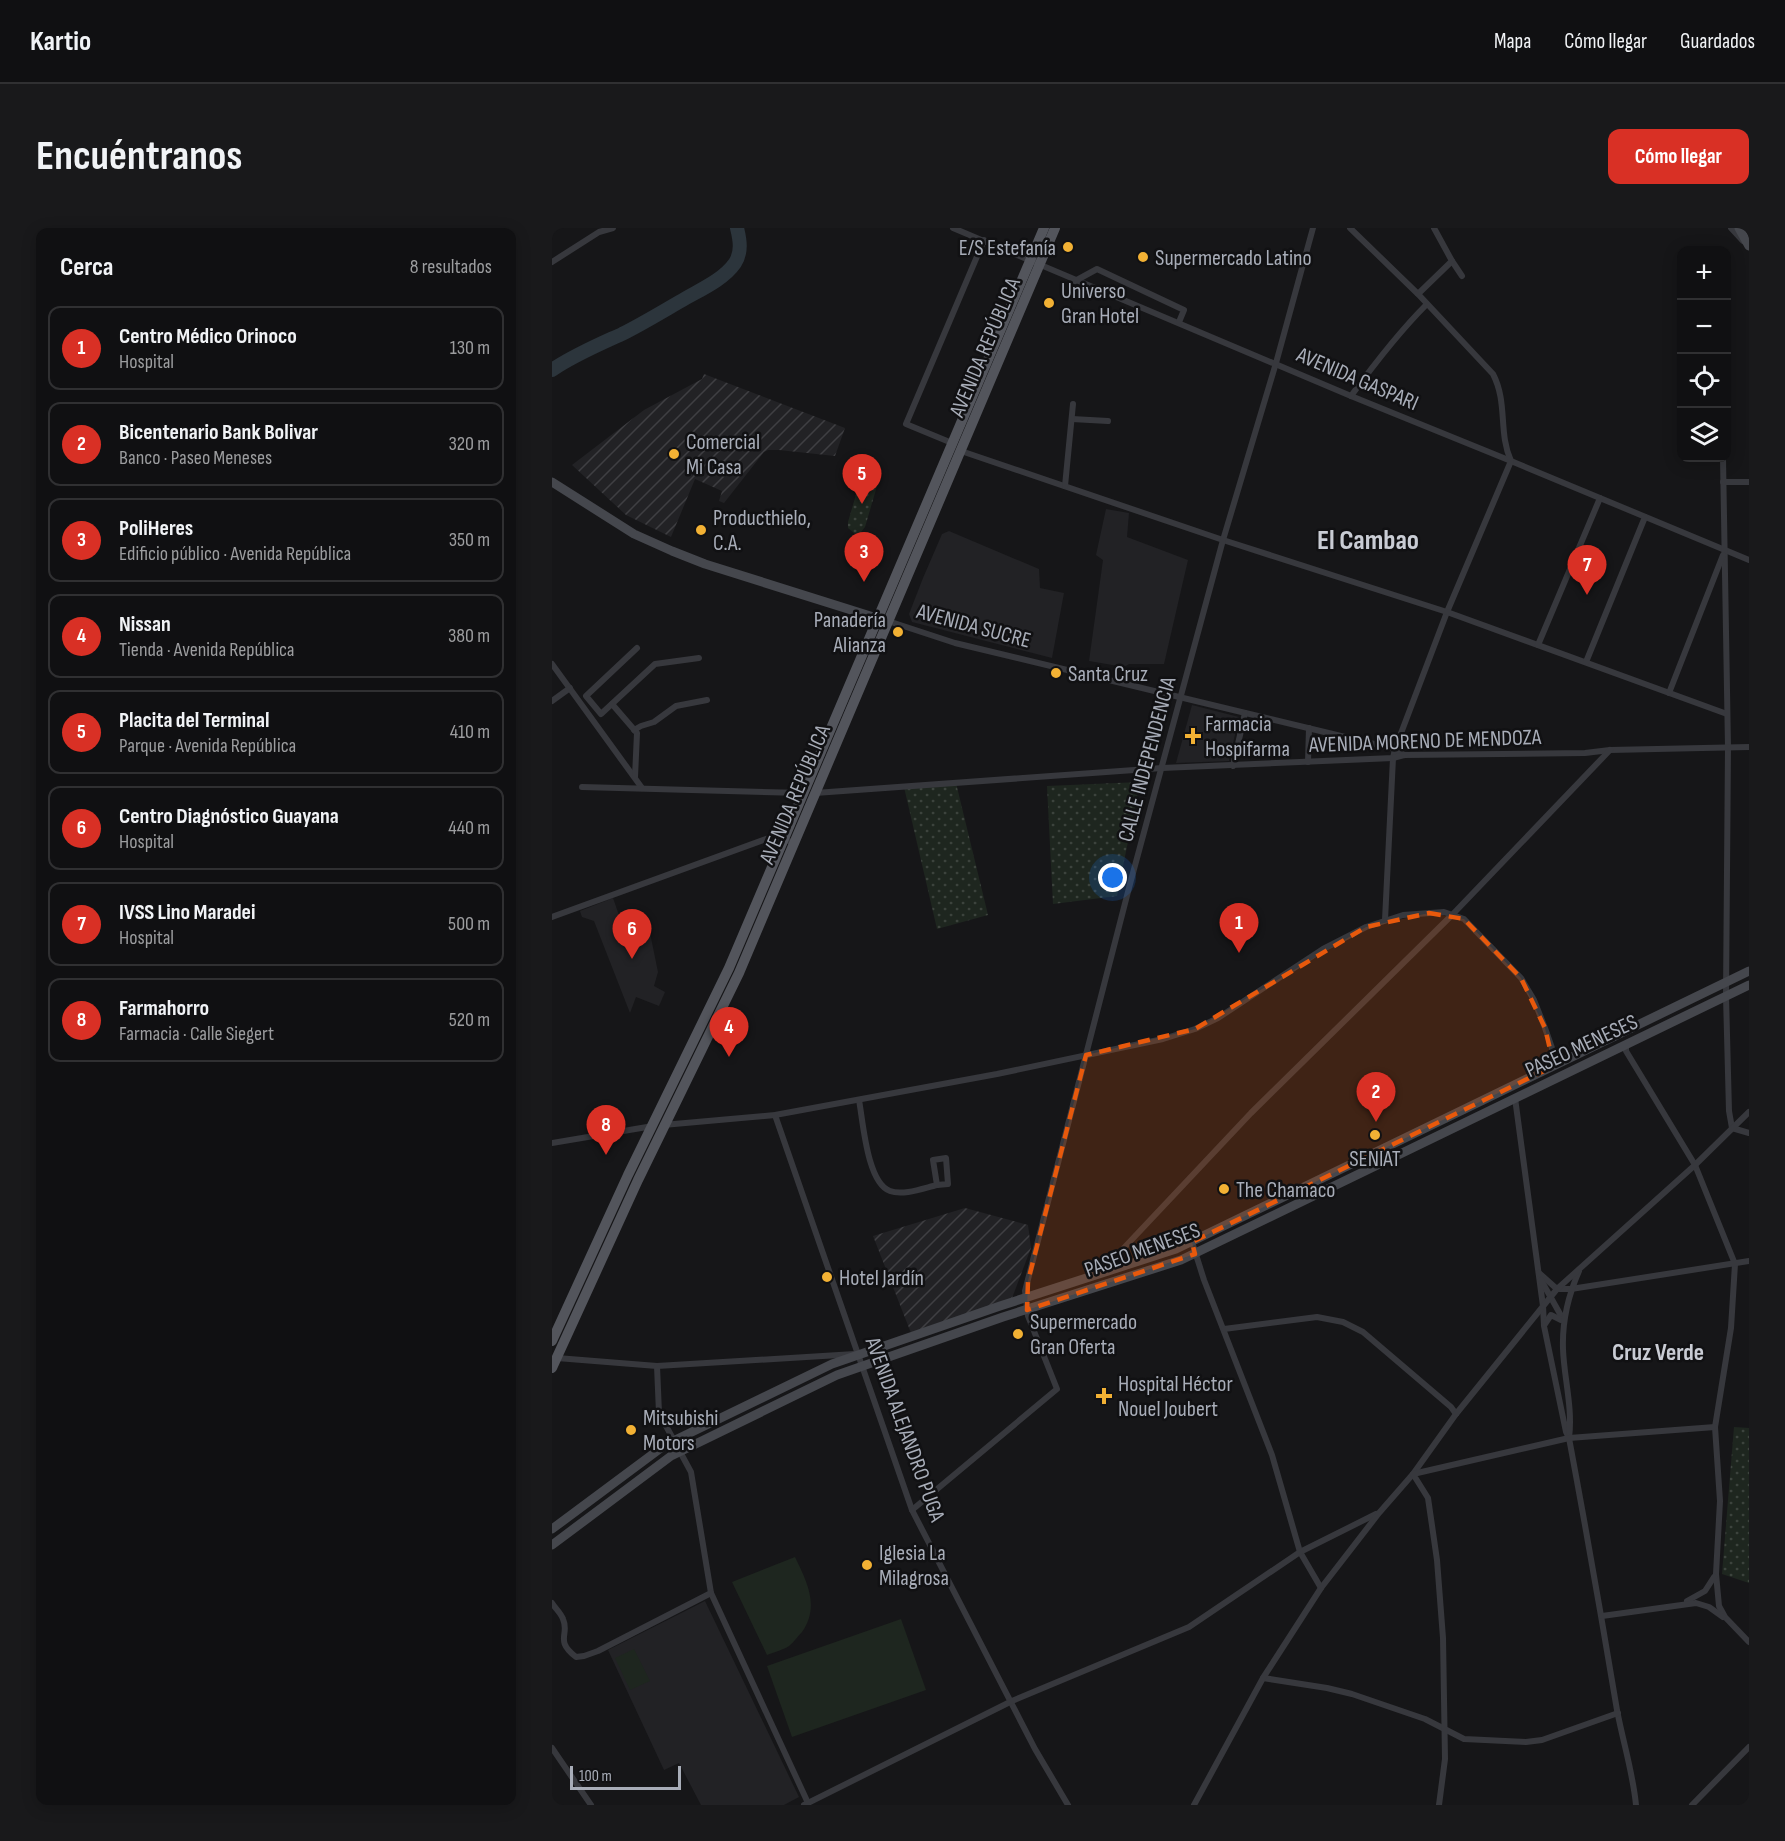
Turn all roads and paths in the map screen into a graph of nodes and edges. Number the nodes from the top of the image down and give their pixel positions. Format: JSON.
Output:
{"nodes":[{"id":1,"x":613,"y":228,"type":"edge"},
{"id":2,"x":953,"y":228,"type":"edge"},
{"id":3,"x":1044,"y":228,"type":"edge"},
{"id":4,"x":1055,"y":228,"type":"edge"},
{"id":5,"x":1313,"y":228,"type":"edge"},
{"id":6,"x":1350,"y":228,"type":"edge"},
{"id":7,"x":1434,"y":228,"type":"edge"},
{"id":8,"x":1731,"y":228,"type":"edge"},
{"id":9,"x":1739,"y":228,"type":"edge"},
{"id":10,"x":599,"y":230,"type":"edge"},
{"id":11,"x":984,"y":240,"type":"junction"},
{"id":12,"x":1749,"y":247,"type":"edge"},
{"id":13,"x":1452,"y":261,"type":"junction"},
{"id":14,"x":552,"y":262,"type":"edge"},
{"id":15,"x":1035,"y":263,"type":"junction"},
{"id":16,"x":1462,"y":276,"type":"dead end"},
{"id":17,"x":1075,"y":281,"type":"junction"},
{"id":18,"x":1418,"y":294,"type":"junction"},
{"id":19,"x":1427,"y":304,"type":"junction"},
{"id":20,"x":1179,"y":322,"type":"junction"},
{"id":21,"x":1276,"y":363,"type":"junction"},
{"id":22,"x":1352,"y":396,"type":"junction"},
{"id":23,"x":1073,"y":404,"type":"dead end"},
{"id":24,"x":1072,"y":419,"type":"junction"},
{"id":25,"x":1108,"y":421,"type":"dead end"},
{"id":26,"x":952,"y":442,"type":"junction"},
{"id":27,"x":961,"y":451,"type":"junction"},
{"id":28,"x":1511,"y":460,"type":"junction"},
{"id":29,"x":1723,"y":462,"type":"edge"},
{"id":30,"x":552,"y":482,"type":"edge"},
{"id":31,"x":1723,"y":482,"type":"junction"},
{"id":32,"x":1749,"y":482,"type":"edge"},
{"id":33,"x":1065,"y":486,"type":"junction"},
{"id":34,"x":1600,"y":498,"type":"junction"},
{"id":35,"x":1645,"y":517,"type":"junction"},
{"id":36,"x":1223,"y":540,"type":"junction"},
{"id":37,"x":1725,"y":549,"type":"junction"},
{"id":38,"x":1749,"y":561,"type":"edge"},
{"id":39,"x":1447,"y":612,"type":"junction"},
{"id":40,"x":883,"y":620,"type":"junction"},
{"id":41,"x":1538,"y":645,"type":"junction"},
{"id":42,"x":638,"y":648,"type":"dead end"},
{"id":43,"x":699,"y":658,"type":"dead end"},
{"id":44,"x":1586,"y":662,"type":"junction"},
{"id":45,"x":552,"y":664,"type":"edge"},
{"id":46,"x":570,"y":688,"type":"junction"},
{"id":47,"x":1669,"y":693,"type":"junction"},
{"id":48,"x":1182,"y":696,"type":"junction"},
{"id":49,"x":707,"y":700,"type":"dead end"},
{"id":50,"x":552,"y":701,"type":"edge"},
{"id":51,"x":612,"y":704,"type":"junction"},
{"id":52,"x":1245,"y":713,"type":"junction"},
{"id":53,"x":1727,"y":714,"type":"junction"},
{"id":54,"x":1309,"y":728,"type":"junction"},
{"id":55,"x":634,"y":730,"type":"junction"},
{"id":56,"x":1728,"y":747,"type":"junction"},
{"id":57,"x":1749,"y":747,"type":"edge"},
{"id":58,"x":1395,"y":749,"type":"junction"},
{"id":59,"x":1610,"y":750,"type":"junction"},
{"id":60,"x":1404,"y":755,"type":"junction"},
{"id":61,"x":1392,"y":758,"type":"junction"},
{"id":62,"x":1308,"y":762,"type":"junction"},
{"id":63,"x":1233,"y":766,"type":"junction"},
{"id":64,"x":1162,"y":768,"type":"junction"},
{"id":65,"x":635,"y":777,"type":"junction"},
{"id":66,"x":582,"y":787,"type":"dead end"},
{"id":67,"x":642,"y":788,"type":"junction"},
{"id":68,"x":815,"y":793,"type":"junction"},
{"id":69,"x":803,"y":794,"type":"junction"},
{"id":70,"x":789,"y":841,"type":"junction"},
{"id":71,"x":1453,"y":914,"type":"junction"},
{"id":72,"x":552,"y":917,"type":"edge"},
{"id":73,"x":1385,"y":920,"type":"junction"},
{"id":74,"x":1749,"y":972,"type":"edge"},
{"id":75,"x":1727,"y":982,"type":"junction"},
{"id":76,"x":1749,"y":985,"type":"edge"},
{"id":77,"x":1726,"y":996,"type":"junction"},
{"id":78,"x":1626,"y":1046,"type":"junction"},
{"id":79,"x":1086,"y":1055,"type":"junction"},
{"id":80,"x":1554,"y":1066,"type":"junction"},
{"id":81,"x":1515,"y":1098,"type":"junction"},
{"id":82,"x":859,"y":1100,"type":"junction"},
{"id":83,"x":1749,"y":1112,"type":"edge"},
{"id":84,"x":775,"y":1115,"type":"junction"},
{"id":85,"x":665,"y":1125,"type":"junction"},
{"id":86,"x":652,"y":1126,"type":"junction"},
{"id":87,"x":1732,"y":1128,"type":"junction"},
{"id":88,"x":1749,"y":1133,"type":"edge"},
{"id":89,"x":552,"y":1143,"type":"edge"},
{"id":90,"x":1695,"y":1165,"type":"junction"},
{"id":91,"x":937,"y":1185,"type":"dead end"},
{"id":92,"x":1192,"y":1242,"type":"junction"},
{"id":93,"x":1196,"y":1254,"type":"junction"},
{"id":94,"x":1749,"y":1261,"type":"edge"},
{"id":95,"x":1735,"y":1264,"type":"junction"},
{"id":96,"x":1580,"y":1269,"type":"junction"},
{"id":97,"x":1538,"y":1272,"type":"junction"},
{"id":98,"x":1090,"y":1277,"type":"junction"},
{"id":99,"x":1594,"y":1286,"type":"junction"},
{"id":100,"x":1557,"y":1289,"type":"junction"},
{"id":101,"x":1571,"y":1289,"type":"junction"},
{"id":102,"x":1550,"y":1298,"type":"junction"},
{"id":103,"x":1026,"y":1303,"type":"junction"},
{"id":104,"x":1543,"y":1306,"type":"junction"},
{"id":105,"x":1564,"y":1322,"type":"junction"},
{"id":106,"x":1544,"y":1326,"type":"junction"},
{"id":107,"x":1224,"y":1329,"type":"junction"},
{"id":108,"x":552,"y":1341,"type":"edge"},
{"id":109,"x":858,"y":1353,"type":"junction"},
{"id":110,"x":554,"y":1361,"type":"edge"},
{"id":111,"x":862,"y":1365,"type":"junction"},
{"id":112,"x":657,"y":1366,"type":"junction"},
{"id":113,"x":1456,"y":1414,"type":"junction"},
{"id":114,"x":1715,"y":1427,"type":"junction"},
{"id":115,"x":1569,"y":1438,"type":"junction"},
{"id":116,"x":675,"y":1440,"type":"junction"},
{"id":117,"x":680,"y":1451,"type":"junction"},
{"id":118,"x":1413,"y":1474,"type":"junction"},
{"id":119,"x":912,"y":1509,"type":"junction"},
{"id":120,"x":1379,"y":1513,"type":"junction"},
{"id":121,"x":552,"y":1529,"type":"edge"},
{"id":122,"x":552,"y":1545,"type":"edge"},
{"id":123,"x":1300,"y":1552,"type":"junction"},
{"id":124,"x":1716,"y":1574,"type":"junction"},
{"id":125,"x":1321,"y":1588,"type":"junction"},
{"id":126,"x":711,"y":1593,"type":"junction"},
{"id":127,"x":552,"y":1603,"type":"edge"},
{"id":128,"x":1679,"y":1604,"type":"junction"},
{"id":129,"x":1602,"y":1616,"type":"junction"},
{"id":130,"x":1725,"y":1617,"type":"junction"},
{"id":131,"x":1749,"y":1642,"type":"edge"},
{"id":132,"x":1263,"y":1678,"type":"junction"},
{"id":133,"x":1012,"y":1701,"type":"junction"},
{"id":134,"x":1618,"y":1713,"type":"junction"},
{"id":135,"x":1443,"y":1728,"type":"junction"},
{"id":136,"x":1749,"y":1747,"type":"edge"},
{"id":137,"x":552,"y":1748,"type":"edge"},
{"id":138,"x":806,"y":1804,"type":"edge"},
{"id":139,"x":591,"y":1805,"type":"edge"},
{"id":140,"x":1068,"y":1805,"type":"edge"},
{"id":141,"x":1194,"y":1805,"type":"edge"},
{"id":142,"x":1439,"y":1805,"type":"edge"},
{"id":143,"x":1636,"y":1805,"type":"edge"},
{"id":144,"x":1692,"y":1805,"type":"edge"}],
"edges":[{"from":1,"to":10,"type":"street"},
{"from":2,"to":11,"type":"street","name":"AVENIDA GASPARI"},
{"from":3,"to":15,"type":"main road","name":"AVENIDA REPÚBLICA"},
{"from":4,"to":15,"type":"main road","name":"AVENIDA REPÚBLICA"},
{"from":5,"to":21,"type":"street","name":"CALLE INDEPENDENCIA"},
{"from":6,"to":18,"type":"street"},
{"from":7,"to":13,"type":"street"},
{"from":8,"to":12,"type":"street"},
{"from":9,"to":12,"type":"street"},
{"from":10,"to":14,"type":"street"},
{"from":11,"to":15,"type":"street","name":"AVENIDA GASPARI"},
{"from":11,"to":26,"type":"street"},
{"from":13,"to":16,"type":"street"},
{"from":13,"to":18,"type":"street"},
{"from":15,"to":17,"type":"street","name":"AVENIDA GASPARI"},
{"from":15,"to":26,"type":"main road","name":"AVENIDA REPÚBLICA"},
{"from":15,"to":27,"type":"main road","name":"AVENIDA REPÚBLICA"},
{"from":17,"to":20,"type":"street","name":"AVENIDA GASPARI"},
{"from":17,"to":20,"type":"street"},
{"from":18,"to":19,"type":"street"},
{"from":19,"to":22,"type":"street"},
{"from":19,"to":28,"type":"street"},
{"from":20,"to":21,"type":"street","name":"AVENIDA GASPARI"},
{"from":21,"to":22,"type":"street","name":"AVENIDA GASPARI"},
{"from":21,"to":36,"type":"street","name":"CALLE INDEPENDENCIA"},
{"from":22,"to":28,"type":"street","name":"AVENIDA GASPARI"},
{"from":23,"to":24,"type":"street"},
{"from":24,"to":25,"type":"street"},
{"from":24,"to":33,"type":"street"},
{"from":26,"to":40,"type":"main road","name":"AVENIDA REPÚBLICA"},
{"from":27,"to":33,"type":"street"},
{"from":27,"to":40,"type":"main road","name":"AVENIDA REPÚBLICA"},
{"from":28,"to":34,"type":"street","name":"AVENIDA GASPARI"},
{"from":28,"to":39,"type":"street"},
{"from":29,"to":31,"type":"street"},
{"from":30,"to":40,"type":"street","name":"AVENIDA SUCRE"},
{"from":31,"to":32,"type":"street"},
{"from":31,"to":37,"type":"street"},
{"from":33,"to":36,"type":"street"},
{"from":34,"to":35,"type":"street","name":"AVENIDA GASPARI"},
{"from":34,"to":41,"type":"street"},
{"from":35,"to":37,"type":"street","name":"AVENIDA GASPARI"},
{"from":35,"to":44,"type":"street"},
{"from":36,"to":39,"type":"street"},
{"from":36,"to":48,"type":"street","name":"CALLE INDEPENDENCIA"},
{"from":37,"to":38,"type":"street","name":"AVENIDA GASPARI"},
{"from":37,"to":47,"type":"street"},
{"from":37,"to":53,"type":"street"},
{"from":39,"to":41,"type":"street"},
{"from":39,"to":58,"type":"street"},
{"from":40,"to":48,"type":"street","name":"AVENIDA SUCRE"},
{"from":40,"to":68,"type":"main road","name":"AVENIDA REPÚBLICA"},
{"from":40,"to":69,"type":"main road","name":"AVENIDA REPÚBLICA"},
{"from":41,"to":44,"type":"street"},
{"from":42,"to":51,"type":"street"},
{"from":43,"to":51,"type":"street"},
{"from":44,"to":47,"type":"street"},
{"from":45,"to":46,"type":"street"},
{"from":46,"to":50,"type":"street"},
{"from":46,"to":65,"type":"street"},
{"from":47,"to":53,"type":"street"},
{"from":48,"to":52,"type":"street","name":"AVENIDA SUCRE"},
{"from":48,"to":64,"type":"street","name":"CALLE INDEPENDENCIA"},
{"from":49,"to":55,"type":"street"},
{"from":51,"to":55,"type":"street"},
{"from":52,"to":54,"type":"street","name":"AVENIDA SUCRE"},
{"from":52,"to":63,"type":"street"},
{"from":53,"to":56,"type":"street"},
{"from":54,"to":58,"type":"street","name":"AVENIDA SUCRE"},
{"from":54,"to":62,"type":"street"},
{"from":55,"to":65,"type":"street"},
{"from":56,"to":57,"type":"street","name":"AVENIDA MORENO DE MENDOZA"},
{"from":56,"to":59,"type":"street","name":"AVENIDA MORENO DE MENDOZA"},
{"from":56,"to":75,"type":"street"},
{"from":58,"to":60,"type":"street","name":"AVENIDA SUCRE"},
{"from":58,"to":61,"type":"street"},
{"from":59,"to":60,"type":"street","name":"AVENIDA MORENO DE MENDOZA"},
{"from":59,"to":71,"type":"street"},
{"from":60,"to":61,"type":"street","name":"AVENIDA MORENO DE MENDOZA"},
{"from":61,"to":62,"type":"street","name":"AVENIDA MORENO DE MENDOZA"},
{"from":61,"to":73,"type":"street"},
{"from":62,"to":63,"type":"street","name":"AVENIDA MORENO DE MENDOZA"},
{"from":63,"to":64,"type":"street","name":"AVENIDA MORENO DE MENDOZA"},
{"from":64,"to":68,"type":"street","name":"AVENIDA MORENO DE MENDOZA"},
{"from":64,"to":79,"type":"street","name":"CALLE INDEPENDENCIA"},
{"from":65,"to":67,"type":"street"},
{"from":66,"to":67,"type":"street"},
{"from":67,"to":69,"type":"street"},
{"from":68,"to":70,"type":"main road","name":"AVENIDA REPÚBLICA"},
{"from":69,"to":70,"type":"main road","name":"AVENIDA REPÚBLICA"},
{"from":70,"to":72,"type":"street"},
{"from":70,"to":85,"type":"main road","name":"AVENIDA REPÚBLICA"},
{"from":70,"to":86,"type":"main road","name":"AVENIDA REPÚBLICA"},
{"from":71,"to":73,"type":"street"},
{"from":71,"to":80,"type":"street"},
{"from":71,"to":98,"type":"street"},
{"from":73,"to":79,"type":"street"},
{"from":74,"to":75,"type":"street","name":"PASEO MENESES"},
{"from":75,"to":77,"type":"street"},
{"from":75,"to":80,"type":"street","name":"PASEO MENESES"},
{"from":76,"to":77,"type":"street","name":"PASEO MENESES"},
{"from":77,"to":78,"type":"street","name":"PASEO MENESES"},
{"from":77,"to":87,"type":"street"},
{"from":78,"to":81,"type":"street","name":"PASEO MENESES"},
{"from":78,"to":90,"type":"street"},
{"from":79,"to":82,"type":"street"},
{"from":79,"to":103,"type":"street","name":"CALLE INDEPENDENCIA"},
{"from":80,"to":92,"type":"street","name":"PASEO MENESES"},
{"from":81,"to":93,"type":"street","name":"PASEO MENESES"},
{"from":81,"to":97,"type":"street"},
{"from":82,"to":84,"type":"street"},
{"from":82,"to":91,"type":"street"},
{"from":83,"to":87,"type":"street"},
{"from":84,"to":85,"type":"street"},
{"from":84,"to":109,"type":"street","name":"AVENIDA ALEJANDRO PUGA"},
{"from":85,"to":86,"type":"street"},
{"from":85,"to":110,"type":"main road","name":"AVENIDA REPÚBLICA"},
{"from":86,"to":89,"type":"street"},
{"from":86,"to":108,"type":"main road","name":"AVENIDA REPÚBLICA"},
{"from":87,"to":88,"type":"street"},
{"from":87,"to":90,"type":"street"},
{"from":90,"to":95,"type":"street"},
{"from":90,"to":96,"type":"street"},
{"from":92,"to":93,"type":"street"},
{"from":92,"to":98,"type":"street","name":"PASEO MENESES"},
{"from":93,"to":103,"type":"street","name":"PASEO MENESES"},
{"from":93,"to":107,"type":"street"},
{"from":94,"to":95,"type":"street"},
{"from":95,"to":99,"type":"street"},
{"from":95,"to":114,"type":"street"},
{"from":96,"to":99,"type":"street"},
{"from":96,"to":100,"type":"street"},
{"from":96,"to":101,"type":"street"},
{"from":97,"to":100,"type":"street"},
{"from":97,"to":102,"type":"street"},
{"from":97,"to":104,"type":"street"},
{"from":98,"to":103,"type":"street","name":"PASEO MENESES"},
{"from":99,"to":101,"type":"street"},
{"from":100,"to":101,"type":"street"},
{"from":100,"to":102,"type":"street"},
{"from":101,"to":105,"type":"street"},
{"from":102,"to":104,"type":"street"},
{"from":102,"to":105,"type":"street"},
{"from":103,"to":109,"type":"street","name":"PASEO MENESES"},
{"from":103,"to":111,"type":"street","name":"PASEO MENESES"},
{"from":103,"to":119,"type":"street"},
{"from":104,"to":106,"type":"street"},
{"from":104,"to":113,"type":"street"},
{"from":105,"to":106,"type":"street"},
{"from":105,"to":115,"type":"street"},
{"from":106,"to":115,"type":"street"},
{"from":107,"to":113,"type":"street"},
{"from":107,"to":123,"type":"street"},
{"from":109,"to":111,"type":"street","name":"AVENIDA ALEJANDRO PUGA"},
{"from":109,"to":112,"type":"street"},
{"from":109,"to":116,"type":"street","name":"PASEO MENESES"},
{"from":110,"to":112,"type":"street"},
{"from":111,"to":117,"type":"street","name":"PASEO MENESES"},
{"from":111,"to":119,"type":"street","name":"AVENIDA ALEJANDRO PUGA"},
{"from":112,"to":116,"type":"street"},
{"from":113,"to":118,"type":"street"},
{"from":114,"to":115,"type":"street"},
{"from":114,"to":124,"type":"street"},
{"from":115,"to":118,"type":"street"},
{"from":115,"to":129,"type":"street"},
{"from":116,"to":117,"type":"street"},
{"from":116,"to":121,"type":"street","name":"PASEO MENESES"},
{"from":117,"to":122,"type":"street","name":"PASEO MENESES"},
{"from":117,"to":126,"type":"street"},
{"from":118,"to":120,"type":"street"},
{"from":118,"to":135,"type":"street"},
{"from":119,"to":133,"type":"street","name":"AVENIDA ALEJANDRO PUGA"},
{"from":120,"to":123,"type":"street"},
{"from":120,"to":125,"type":"street"},
{"from":123,"to":125,"type":"street"},
{"from":123,"to":133,"type":"street"},
{"from":124,"to":128,"type":"street"},
{"from":124,"to":130,"type":"street"},
{"from":125,"to":132,"type":"street"},
{"from":126,"to":127,"type":"street"},
{"from":126,"to":138,"type":"street"},
{"from":128,"to":129,"type":"street"},
{"from":128,"to":130,"type":"street"},
{"from":129,"to":134,"type":"street"},
{"from":130,"to":131,"type":"street"},
{"from":132,"to":135,"type":"street"},
{"from":132,"to":141,"type":"street"},
{"from":133,"to":138,"type":"street"},
{"from":133,"to":140,"type":"street","name":"AVENIDA ALEJANDRO PUGA"},
{"from":134,"to":135,"type":"street"},
{"from":134,"to":143,"type":"street"},
{"from":135,"to":142,"type":"street"},
{"from":136,"to":144,"type":"street"},
{"from":137,"to":139,"type":"street"}]}
